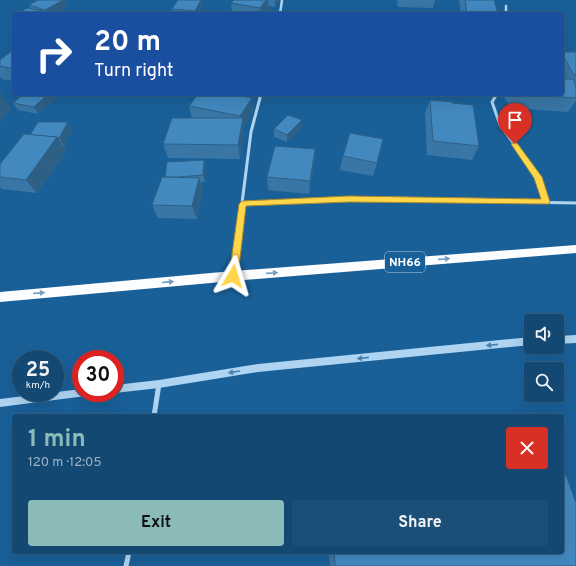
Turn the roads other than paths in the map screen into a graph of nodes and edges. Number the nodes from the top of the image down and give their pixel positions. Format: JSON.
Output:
{"nodes":[{"id":1,"x":282,"y":0,"type":"edge"},
{"id":2,"x":506,"y":6,"type":"dead end"},
{"id":3,"x":280,"y":12,"type":"edge"},
{"id":4,"x":506,"y":12,"type":"edge"},
{"id":5,"x":260,"y":96,"type":"edge"},
{"id":6,"x":496,"y":96,"type":"edge"},
{"id":7,"x":546,"y":202,"type":"junction"},
{"id":8,"x":576,"y":203,"type":"edge"},
{"id":9,"x":242,"y":204,"type":"junction"},
{"id":10,"x":576,"y":249,"type":"edge"},
{"id":11,"x":233,"y":276,"type":"junction"},
{"id":12,"x":0,"y":297,"type":"edge"},
{"id":13,"x":576,"y":339,"type":"edge"},
{"id":14,"x":564,"y":340,"type":"edge"},
{"id":15,"x":524,"y":343,"type":"edge"},
{"id":16,"x":160,"y":384,"type":"junction"},
{"id":17,"x":124,"y":388,"type":"edge"},
{"id":18,"x":72,"y":394,"type":"edge"},
{"id":19,"x":0,"y":403,"type":"edge"},
{"id":20,"x":154,"y":414,"type":"edge"},
{"id":21,"x":129,"y":554,"type":"edge"},
{"id":22,"x":126,"y":566,"type":"edge"}],
"edges":[{"from":1,"to":3,"type":"street"},
{"from":2,"to":4,"type":"street"},
{"from":5,"to":9,"type":"street"},
{"from":6,"to":7,"type":"street"},
{"from":7,"to":8,"type":"street"},
{"from":7,"to":9,"type":"street"},
{"from":9,"to":11,"type":"street"},
{"from":11,"to":10,"type":"highway","number":"NH66","one_way":true},
{"from":12,"to":11,"type":"highway","number":"NH66","one_way":true},
{"from":13,"to":14,"type":"street"},
{"from":15,"to":16,"type":"street","one_way":true},
{"from":16,"to":17,"type":"street"},
{"from":16,"to":20,"type":"street"},
{"from":18,"to":19,"type":"street"},
{"from":21,"to":22,"type":"street"}]}
